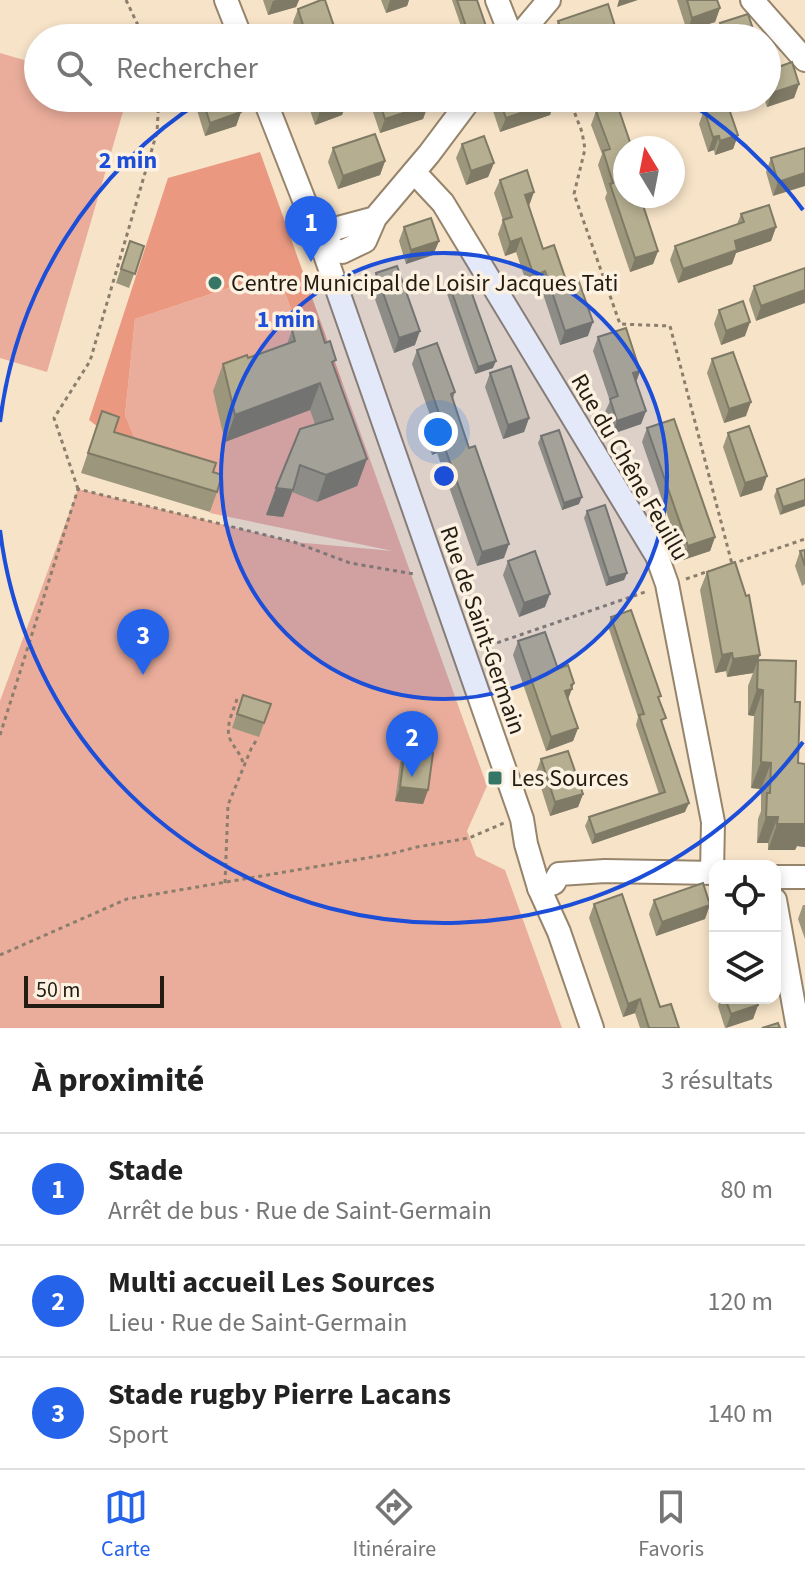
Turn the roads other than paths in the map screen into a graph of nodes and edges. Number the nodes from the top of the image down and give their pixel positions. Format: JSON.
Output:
{"nodes":[{"id":1,"x":226,"y":0,"type":"edge"},
{"id":2,"x":497,"y":0,"type":"edge"},
{"id":3,"x":549,"y":0,"type":"edge"},
{"id":4,"x":752,"y":0,"type":"edge"},
{"id":5,"x":235,"y":24,"type":"edge"},
{"id":6,"x":508,"y":24,"type":"edge"},
{"id":7,"x":527,"y":24,"type":"edge"},
{"id":8,"x":773,"y":24,"type":"edge"},
{"id":9,"x":781,"y":33,"type":"edge"},
{"id":10,"x":805,"y":60,"type":"edge"},
{"id":11,"x":269,"y":112,"type":"edge"},
{"id":12,"x":460,"y":112,"type":"edge"},
{"id":13,"x":414,"y":172,"type":"junction"},
{"id":14,"x":322,"y":246,"type":"junction"},
{"id":15,"x":714,"y":860,"type":"edge"},
{"id":16,"x":709,"y":873,"type":"edge"},
{"id":17,"x":781,"y":877,"type":"edge"},
{"id":18,"x":805,"y":877,"type":"edge"},
{"id":19,"x":546,"y":886,"type":"junction"},
{"id":20,"x":781,"y":932,"type":"edge"},
{"id":21,"x":592,"y":1028,"type":"edge"},
{"id":22,"x":798,"y":1028,"type":"edge"}],
"edges":[{"from":1,"to":5,"type":"street"},
{"from":2,"to":6,"type":"street"},
{"from":3,"to":7,"type":"street"},
{"from":4,"to":8,"type":"street"},
{"from":9,"to":10,"type":"street"},
{"from":11,"to":14,"type":"street","name":"Rue de Saint-Germain"},
{"from":12,"to":13,"type":"street"},
{"from":13,"to":14,"type":"street"},
{"from":13,"to":15,"type":"street","name":"Rue du Chêne Feuillu"},
{"from":14,"to":19,"type":"street","name":"Rue de Saint-Germain"},
{"from":16,"to":19,"type":"street"},
{"from":17,"to":18,"type":"street"},
{"from":19,"to":21,"type":"street","name":"Rue de Saint-Germain"},
{"from":20,"to":22,"type":"street"}]}
